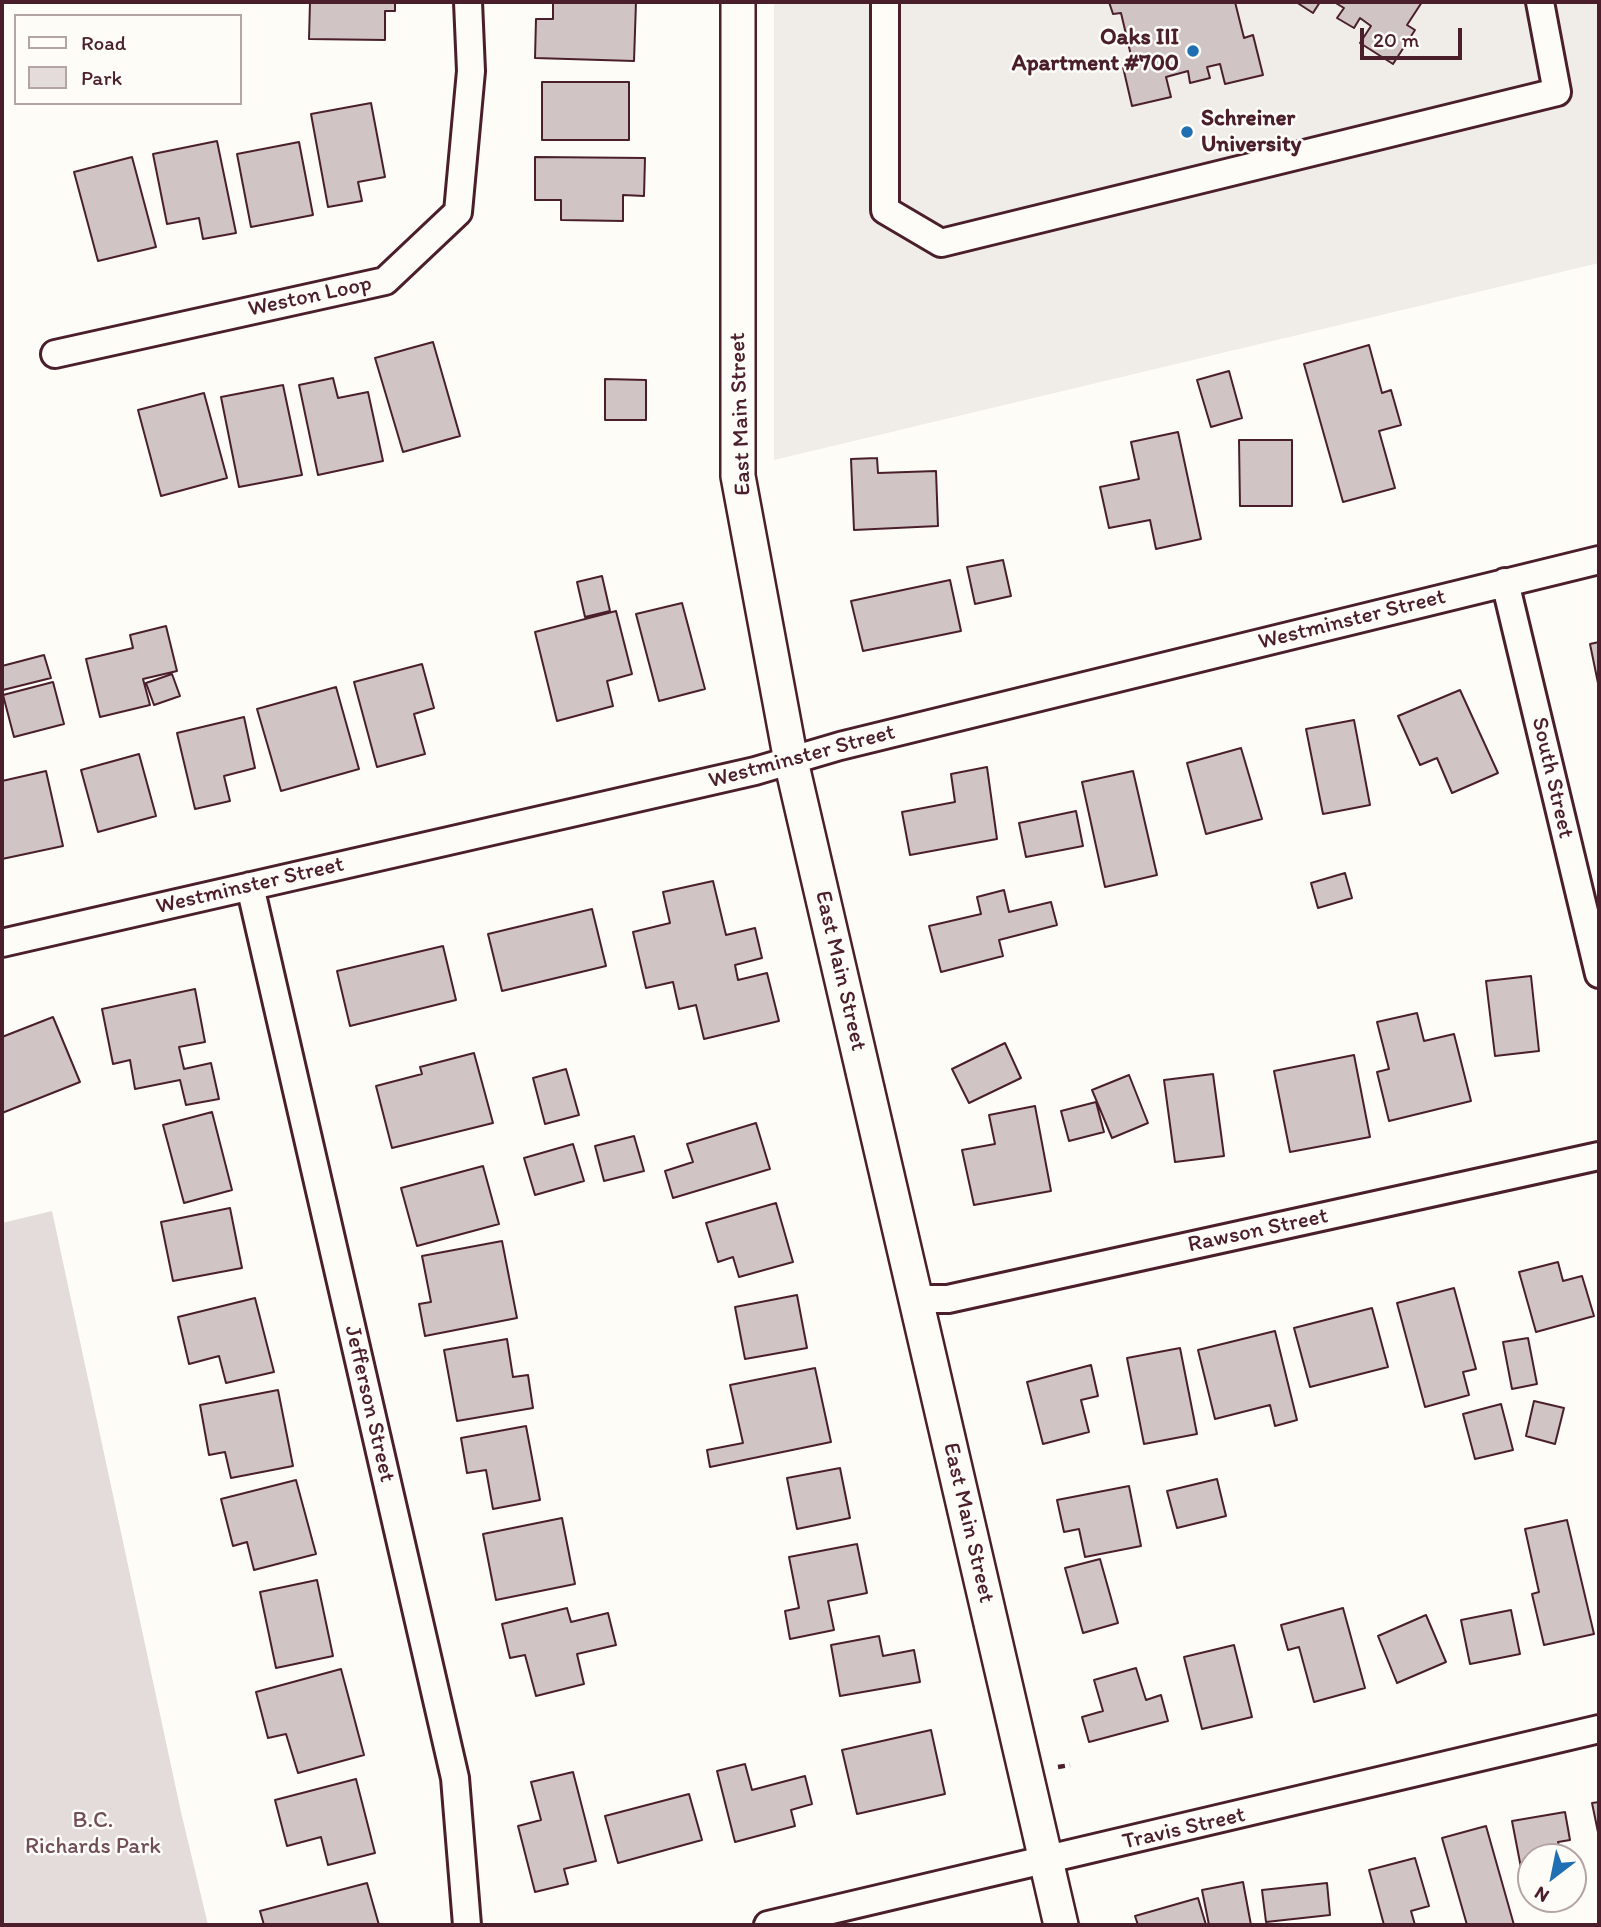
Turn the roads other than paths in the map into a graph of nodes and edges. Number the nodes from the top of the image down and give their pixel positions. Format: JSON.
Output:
{"nodes":[{"id":1,"x":468,"y":2,"type":"edge"},
{"id":2,"x":738,"y":2,"type":"edge"},
{"id":3,"x":885,"y":2,"type":"edge"},
{"id":4,"x":1540,"y":2,"type":"edge"},
{"id":5,"x":55,"y":354,"type":"dead end"},
{"id":6,"x":1599,"y":560,"type":"edge"},
{"id":7,"x":1505,"y":582,"type":"junction"},
{"id":8,"x":792,"y":761,"type":"junction"},
{"id":9,"x":250,"y":886,"type":"junction"},
{"id":10,"x":2,"y":943,"type":"edge"},
{"id":11,"x":1599,"y":974,"type":"edge"},
{"id":12,"x":1599,"y":1156,"type":"edge"},
{"id":13,"x":916,"y":1299,"type":"junction"},
{"id":14,"x":1599,"y":1730,"type":"edge"},
{"id":15,"x":1047,"y":1861,"type":"junction"},
{"id":16,"x":467,"y":1925,"type":"edge"},
{"id":17,"x":768,"y":1925,"type":"edge"},
{"id":18,"x":1061,"y":1925,"type":"edge"}],
"edges":[{"from":1,"to":5,"type":"street","name":"Weston Loop"},
{"from":2,"to":8,"type":"street","name":"East Main Street"},
{"from":3,"to":4,"type":"street"},
{"from":6,"to":7,"type":"street","name":"Westminster Street"},
{"from":7,"to":8,"type":"street","name":"Westminster Street"},
{"from":7,"to":11,"type":"street","name":"South Street"},
{"from":8,"to":9,"type":"street","name":"Westminster Street"},
{"from":8,"to":13,"type":"street","name":"East Main Street"},
{"from":9,"to":10,"type":"street","name":"Westminster Street"},
{"from":9,"to":16,"type":"street","name":"Jefferson Street"},
{"from":12,"to":13,"type":"street","name":"Rawson Street"},
{"from":13,"to":15,"type":"street","name":"East Main Street"},
{"from":14,"to":15,"type":"street","name":"Travis Street"},
{"from":15,"to":17,"type":"street","name":"Travis Street"},
{"from":15,"to":18,"type":"street","name":"East Main Street"}]}
